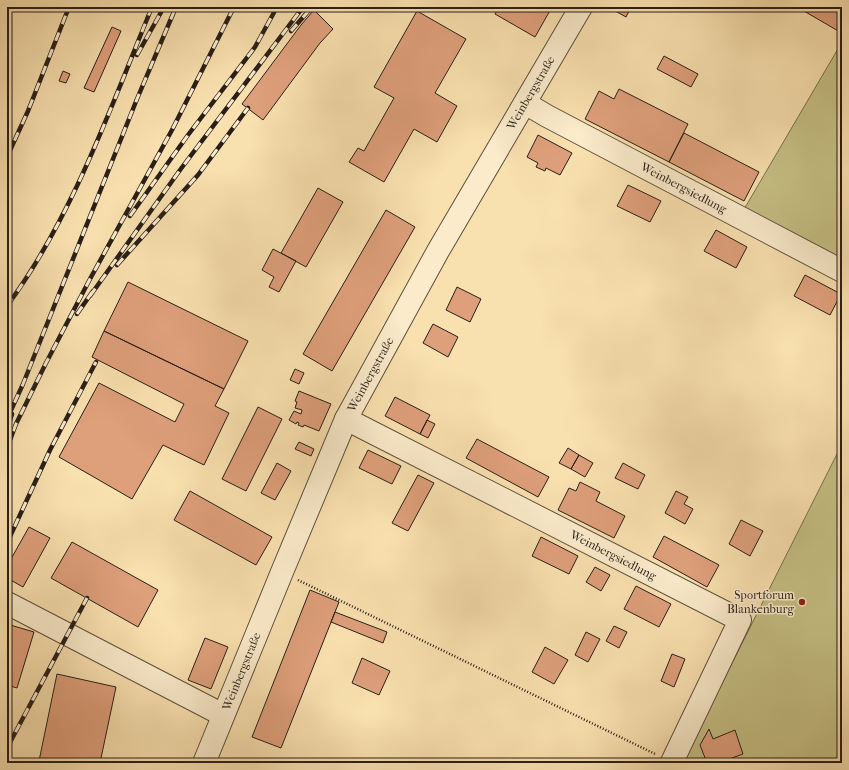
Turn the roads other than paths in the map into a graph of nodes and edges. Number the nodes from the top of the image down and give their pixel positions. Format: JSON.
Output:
{"nodes":[{"id":1,"x":581,"y":7,"type":"edge"},
{"id":2,"x":525,"y":103,"type":"junction"},
{"id":3,"x":842,"y":272,"type":"edge"},
{"id":4,"x":346,"y":419,"type":"junction"},
{"id":5,"x":7,"y":603,"type":"edge"},
{"id":6,"x":223,"y":716,"type":"junction"},
{"id":7,"x":672,"y":762,"type":"edge"},
{"id":8,"x":204,"y":763,"type":"edge"}],
"edges":[{"from":1,"to":2,"type":"street","name":"Weinbergstraße"},
{"from":2,"to":3,"type":"street","name":"Weinbergsiedlung"},
{"from":2,"to":4,"type":"street","name":"Weinbergstraße"},
{"from":4,"to":6,"type":"street","name":"Weinbergstraße"},
{"from":4,"to":7,"type":"street","name":"Weinbergsiedlung"},
{"from":5,"to":6,"type":"street"},
{"from":6,"to":8,"type":"street","name":"Weinbergstraße"}]}
